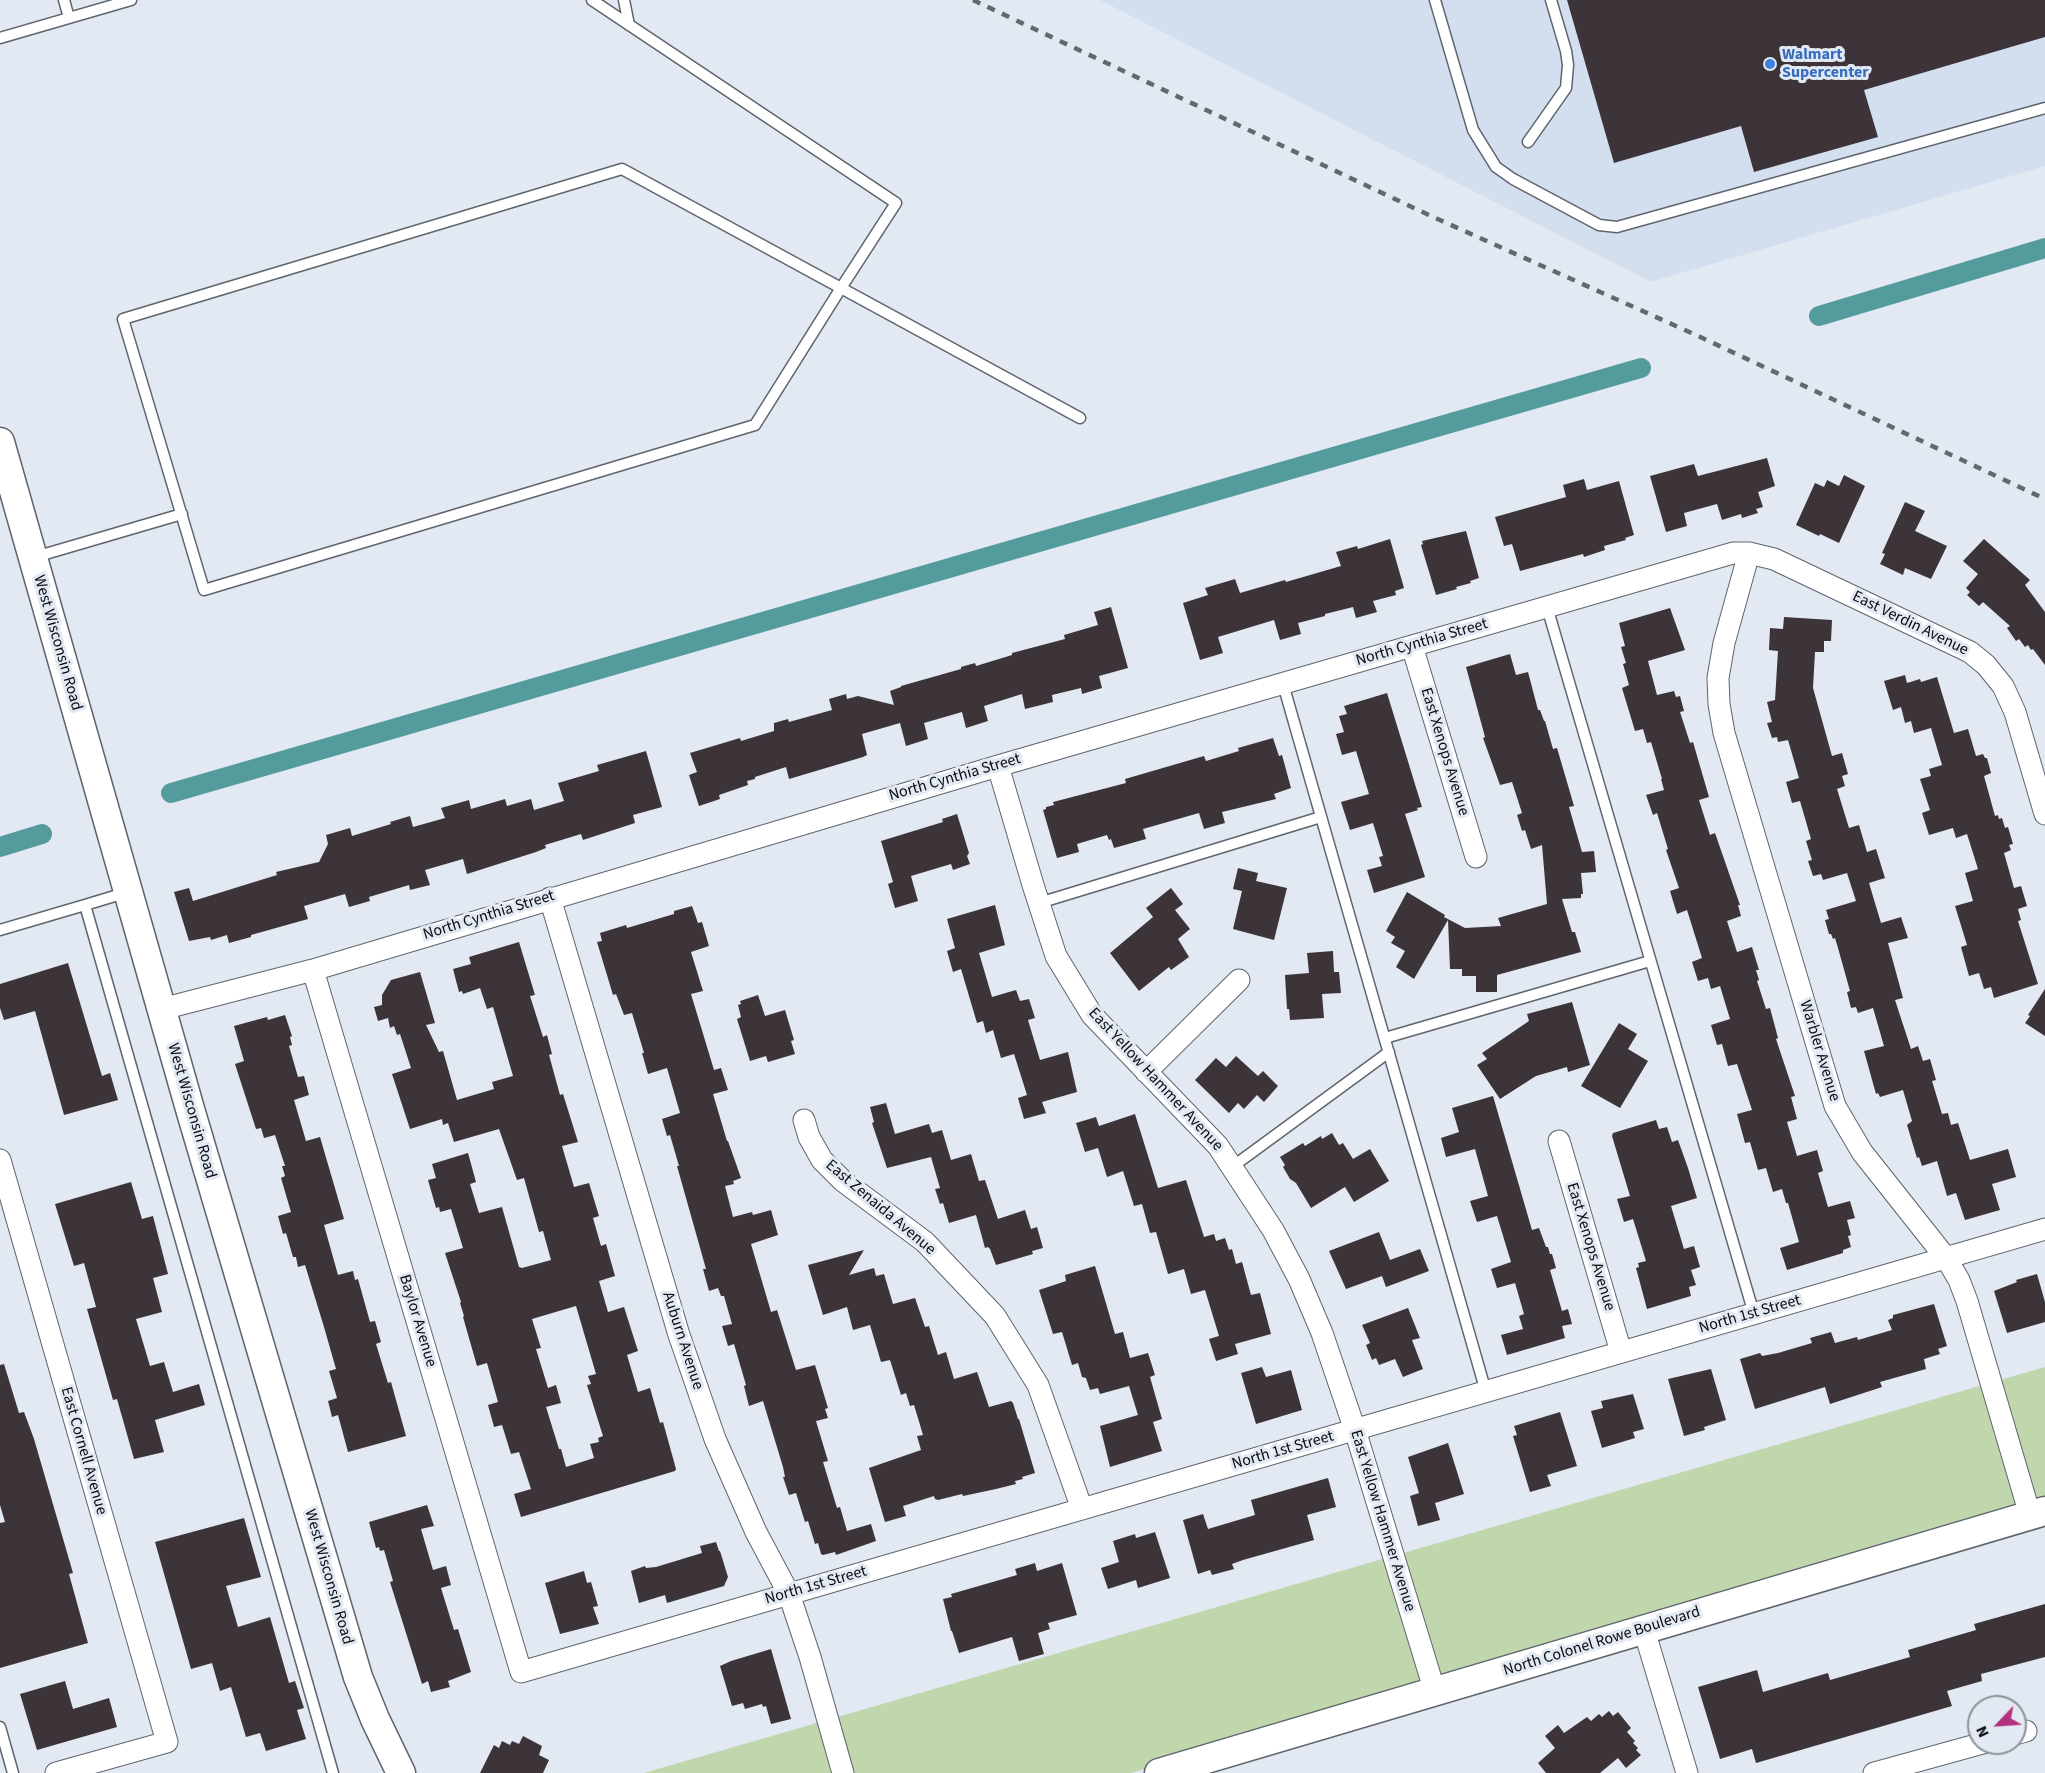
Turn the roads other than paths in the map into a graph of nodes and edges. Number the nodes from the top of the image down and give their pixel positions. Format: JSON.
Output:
{"nodes":[{"id":1,"x":64,"y":0,"type":"edge"},
{"id":2,"x":131,"y":0,"type":"edge"},
{"id":3,"x":592,"y":0,"type":"edge"},
{"id":4,"x":624,"y":0,"type":"edge"},
{"id":5,"x":1435,"y":0,"type":"edge"},
{"id":6,"x":1551,"y":0,"type":"edge"},
{"id":7,"x":69,"y":18,"type":"junction"},
{"id":8,"x":629,"y":25,"type":"junction"},
{"id":9,"x":0,"y":38,"type":"edge"},
{"id":10,"x":2045,"y":108,"type":"edge"},
{"id":11,"x":1528,"y":142,"type":"dead end"},
{"id":12,"x":842,"y":288,"type":"junction"},
{"id":13,"x":1080,"y":418,"type":"dead end"},
{"id":14,"x":0,"y":442,"type":"edge"},
{"id":15,"x":182,"y":514,"type":"junction"},
{"id":16,"x":1749,"y":553,"type":"junction"},
{"id":17,"x":33,"y":557,"type":"junction"},
{"id":18,"x":1547,"y":607,"type":"junction"},
{"id":19,"x":1412,"y":646,"type":"junction"},
{"id":20,"x":1283,"y":684,"type":"junction"},
{"id":21,"x":998,"y":766,"type":"junction"},
{"id":22,"x":2045,"y":814,"type":"edge"},
{"id":23,"x":1321,"y":817,"type":"junction"},
{"id":24,"x":1476,"y":857,"type":"dead end"},
{"id":25,"x":128,"y":892,"type":"junction"},
{"id":26,"x":550,"y":898,"type":"junction"},
{"id":27,"x":1039,"y":903,"type":"junction"},
{"id":28,"x":85,"y":905,"type":"junction"},
{"id":29,"x":0,"y":930,"type":"edge"},
{"id":30,"x":1650,"y":961,"type":"junction"},
{"id":31,"x":313,"y":970,"type":"junction"},
{"id":32,"x":1239,"y":980,"type":"dead end"},
{"id":33,"x":162,"y":1009,"type":"junction"},
{"id":34,"x":1385,"y":1038,"type":"junction"},
{"id":35,"x":1389,"y":1052,"type":"junction"},
{"id":36,"x":1146,"y":1072,"type":"junction"},
{"id":37,"x":804,"y":1120,"type":"dead end"},
{"id":38,"x":1558,"y":1141,"type":"dead end"},
{"id":39,"x":0,"y":1160,"type":"edge"},
{"id":40,"x":1232,"y":1167,"type":"junction"},
{"id":41,"x":2045,"y":1229,"type":"edge"},
{"id":42,"x":1946,"y":1258,"type":"junction"},
{"id":43,"x":1754,"y":1314,"type":"junction"},
{"id":44,"x":1621,"y":1352,"type":"junction"},
{"id":45,"x":1486,"y":1392,"type":"junction"},
{"id":46,"x":1355,"y":1430,"type":"junction"},
{"id":47,"x":1082,"y":1509,"type":"junction"},
{"id":48,"x":2038,"y":1513,"type":"edge"},
{"id":49,"x":789,"y":1594,"type":"junction"},
{"id":50,"x":1644,"y":1630,"type":"junction"},
{"id":51,"x":521,"y":1672,"type":"joint"},
{"id":52,"x":1435,"y":1692,"type":"junction"},
{"id":53,"x":0,"y":1727,"type":"edge"},
{"id":54,"x":1967,"y":1747,"type":"edge"},
{"id":55,"x":13,"y":1773,"type":"edge"},
{"id":56,"x":56,"y":1773,"type":"edge"},
{"id":57,"x":333,"y":1773,"type":"edge"},
{"id":58,"x":401,"y":1773,"type":"edge"},
{"id":59,"x":843,"y":1773,"type":"edge"},
{"id":60,"x":1158,"y":1773,"type":"edge"},
{"id":61,"x":1687,"y":1773,"type":"edge"},
{"id":62,"x":1874,"y":1773,"type":"edge"}],
"edges":[{"from":1,"to":7,"type":"lane"},
{"from":2,"to":7,"type":"lane"},
{"from":3,"to":8,"type":"lane"},
{"from":4,"to":8,"type":"lane"},
{"from":5,"to":10,"type":"lane"},
{"from":6,"to":11,"type":"lane"},
{"from":7,"to":9,"type":"lane"},
{"from":8,"to":12,"type":"lane"},
{"from":12,"to":13,"type":"lane"},
{"from":12,"to":15,"type":"lane"},
{"from":12,"to":15,"type":"lane"},
{"from":14,"to":17,"type":"street","name":"West Wisconsin Road"},
{"from":15,"to":17,"type":"lane"},
{"from":16,"to":18,"type":"street","name":"North Cynthia Street"},
{"from":16,"to":22,"type":"street","name":"East Verdin Avenue"},
{"from":16,"to":42,"type":"street","name":"Warbler Avenue"},
{"from":17,"to":25,"type":"street","name":"West Wisconsin Road"},
{"from":18,"to":19,"type":"street","name":"North Cynthia Street"},
{"from":18,"to":30,"type":"lane"},
{"from":19,"to":20,"type":"street","name":"North Cynthia Street"},
{"from":19,"to":24,"type":"street","name":"East Xenops Avenue"},
{"from":20,"to":21,"type":"street","name":"North Cynthia Street"},
{"from":20,"to":23,"type":"lane"},
{"from":21,"to":26,"type":"street","name":"North Cynthia Street"},
{"from":21,"to":27,"type":"street","name":"East Yellow Hammer Avenue"},
{"from":23,"to":27,"type":"lane"},
{"from":23,"to":34,"type":"lane"},
{"from":25,"to":28,"type":"lane"},
{"from":25,"to":33,"type":"street","name":"West Wisconsin Road"},
{"from":26,"to":31,"type":"street","name":"North Cynthia Street"},
{"from":26,"to":49,"type":"street","name":"Auburn Avenue"},
{"from":27,"to":36,"type":"street","name":"East Yellow Hammer Avenue"},
{"from":28,"to":29,"type":"lane"},
{"from":28,"to":57,"type":"lane"},
{"from":30,"to":34,"type":"lane"},
{"from":30,"to":43,"type":"lane"},
{"from":31,"to":33,"type":"street","name":"North Cynthia Street"},
{"from":31,"to":51,"type":"street","name":"Baylor Avenue"},
{"from":32,"to":36,"type":"street"},
{"from":33,"to":58,"type":"street","name":"West Wisconsin Road"},
{"from":34,"to":35,"type":"lane"},
{"from":35,"to":40,"type":"lane"},
{"from":35,"to":45,"type":"lane"},
{"from":36,"to":40,"type":"street","name":"East Yellow Hammer Avenue"},
{"from":37,"to":47,"type":"street","name":"East Zenaida Avenue"},
{"from":38,"to":44,"type":"street","name":"East Xenops Avenue"},
{"from":39,"to":56,"type":"street","name":"East Cornell Avenue"},
{"from":40,"to":46,"type":"street","name":"East Yellow Hammer Avenue"},
{"from":41,"to":42,"type":"street","name":"North 1st Street"},
{"from":42,"to":43,"type":"street","name":"North 1st Street"},
{"from":42,"to":48,"type":"street","name":"Warbler Avenue"},
{"from":43,"to":44,"type":"street","name":"North 1st Street"},
{"from":44,"to":45,"type":"street","name":"North 1st Street"},
{"from":45,"to":46,"type":"street","name":"North 1st Street"},
{"from":46,"to":47,"type":"street","name":"North 1st Street"},
{"from":46,"to":52,"type":"street","name":"East Yellow Hammer Avenue"},
{"from":47,"to":49,"type":"street","name":"North 1st Street"},
{"from":48,"to":50,"type":"street","name":"North Colonel Rowe Boulevard"},
{"from":49,"to":51,"type":"street","name":"North 1st Street"},
{"from":49,"to":59,"type":"street","name":"Auburn Avenue"},
{"from":50,"to":52,"type":"street","name":"North Colonel Rowe Boulevard"},
{"from":50,"to":61,"type":"street"},
{"from":52,"to":60,"type":"street","name":"North Colonel Rowe Boulevard"},
{"from":53,"to":55,"type":"lane"},
{"from":54,"to":62,"type":"street"}]}
